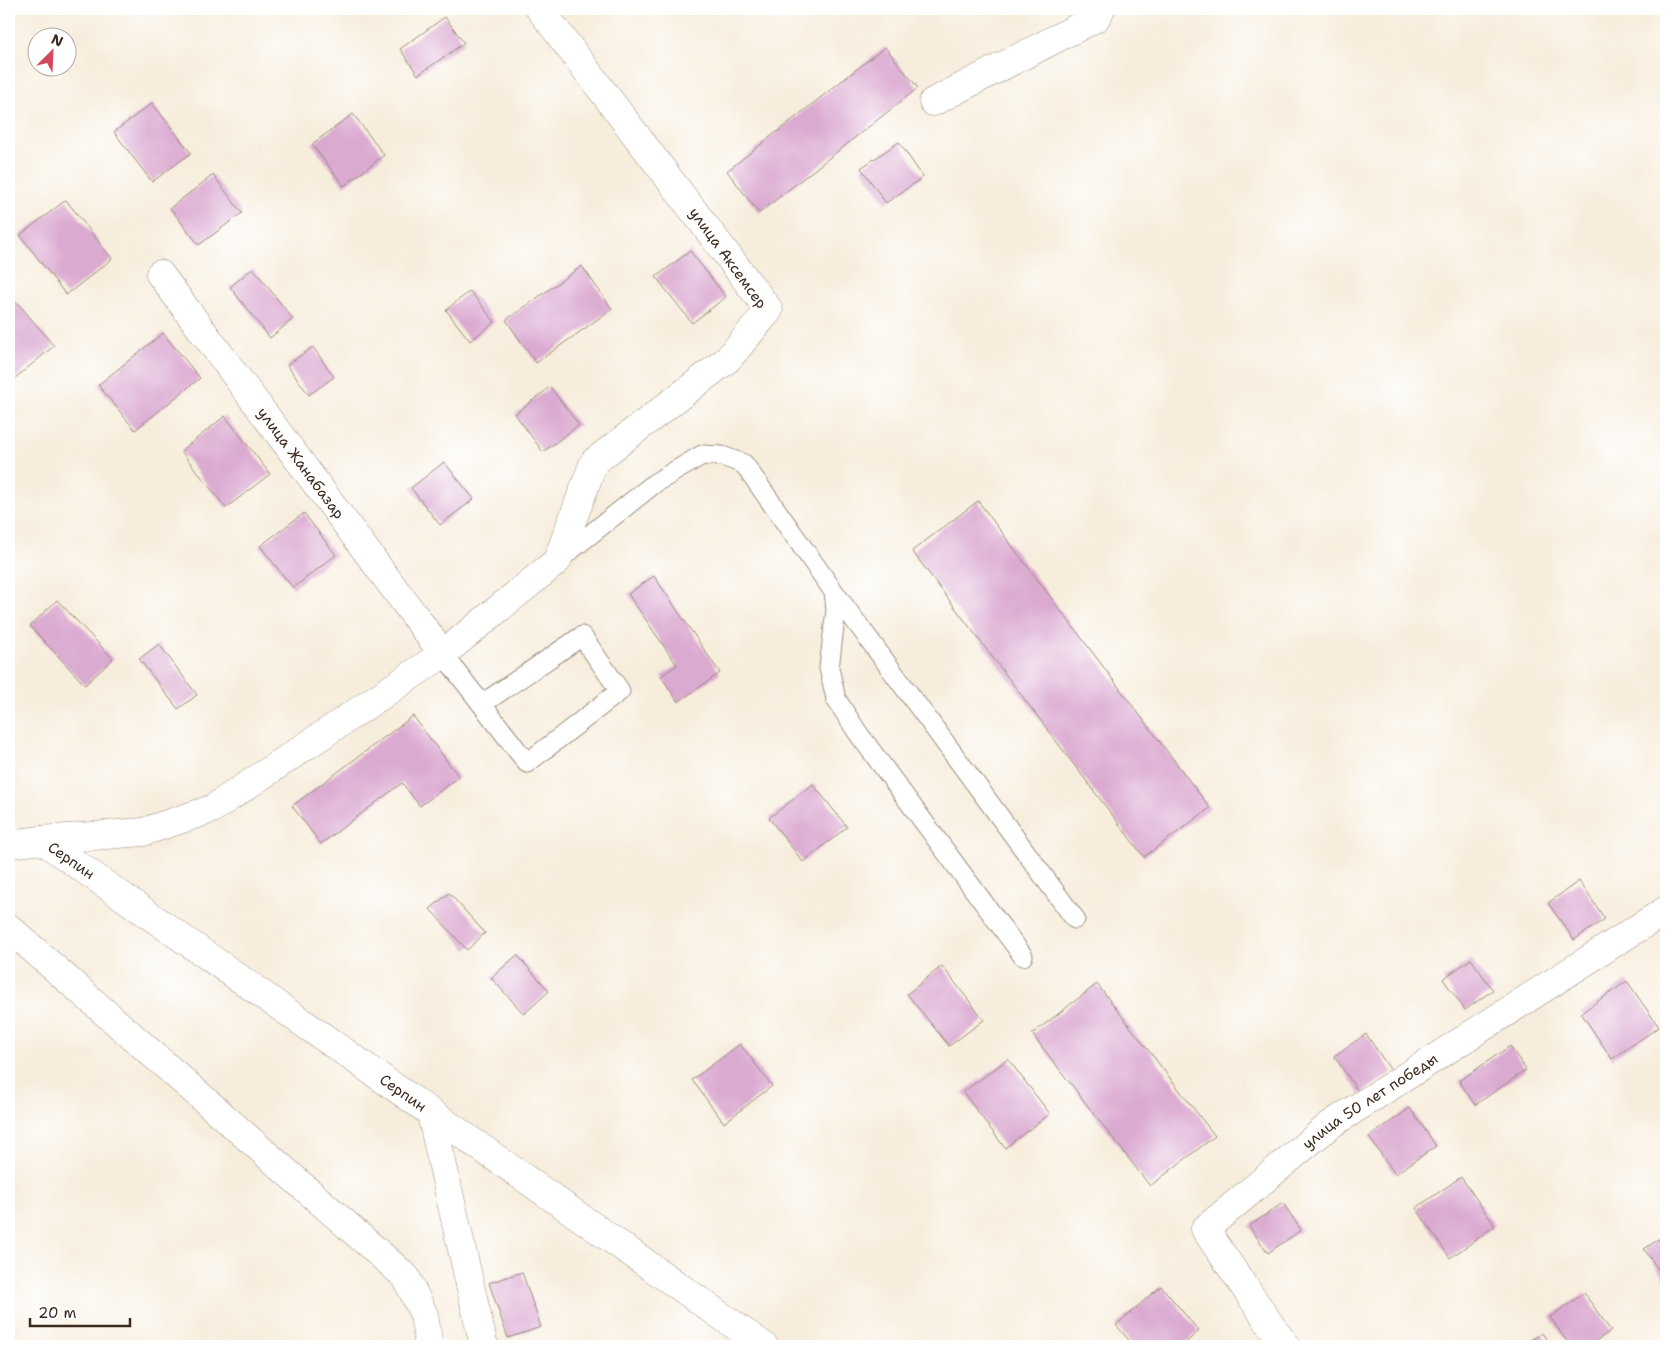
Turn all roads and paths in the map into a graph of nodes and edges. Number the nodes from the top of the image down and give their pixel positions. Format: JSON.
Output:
{"nodes":[{"id":1,"x":540,"y":9,"type":"edge"},
{"id":2,"x":1101,"y":9,"type":"edge"},
{"id":3,"x":933,"y":102,"type":"dead end"},
{"id":4,"x":160,"y":274,"type":"dead end"},
{"id":5,"x":558,"y":562,"type":"junction"},
{"id":6,"x":834,"y":592,"type":"junction"},
{"id":7,"x":443,"y":654,"type":"junction"},
{"id":8,"x":482,"y":704,"type":"junction"},
{"id":9,"x":42,"y":840,"type":"junction"},
{"id":10,"x":9,"y":844,"type":"edge"},
{"id":11,"x":1666,"y":910,"type":"edge"},
{"id":12,"x":1075,"y":919,"type":"dead end"},
{"id":13,"x":9,"y":928,"type":"edge"},
{"id":14,"x":1023,"y":956,"type":"dead end"},
{"id":15,"x":431,"y":1114,"type":"junction"},
{"id":16,"x":429,"y":1346,"type":"edge"},
{"id":17,"x":484,"y":1346,"type":"edge"},
{"id":18,"x":764,"y":1346,"type":"edge"},
{"id":19,"x":1287,"y":1346,"type":"edge"}],
"edges":[{"from":1,"to":5,"type":"street","name":"улица Аксемсер"},
{"from":2,"to":3,"type":"street"},
{"from":4,"to":7,"type":"street","name":"улица Жанабазар"},
{"from":5,"to":6,"type":"lane"},
{"from":5,"to":7,"type":"street"},
{"from":6,"to":12,"type":"lane"},
{"from":6,"to":14,"type":"lane"},
{"from":7,"to":8,"type":"lane"},
{"from":7,"to":9,"type":"street"},
{"from":8,"to":8,"type":"lane"},
{"from":9,"to":10,"type":"street"},
{"from":9,"to":15,"type":"street","name":"Серпин"},
{"from":11,"to":19,"type":"street","name":"улица 50 лет победы"},
{"from":13,"to":16,"type":"street"},
{"from":15,"to":17,"type":"street"},
{"from":15,"to":18,"type":"street","name":"Серпин"}]}
